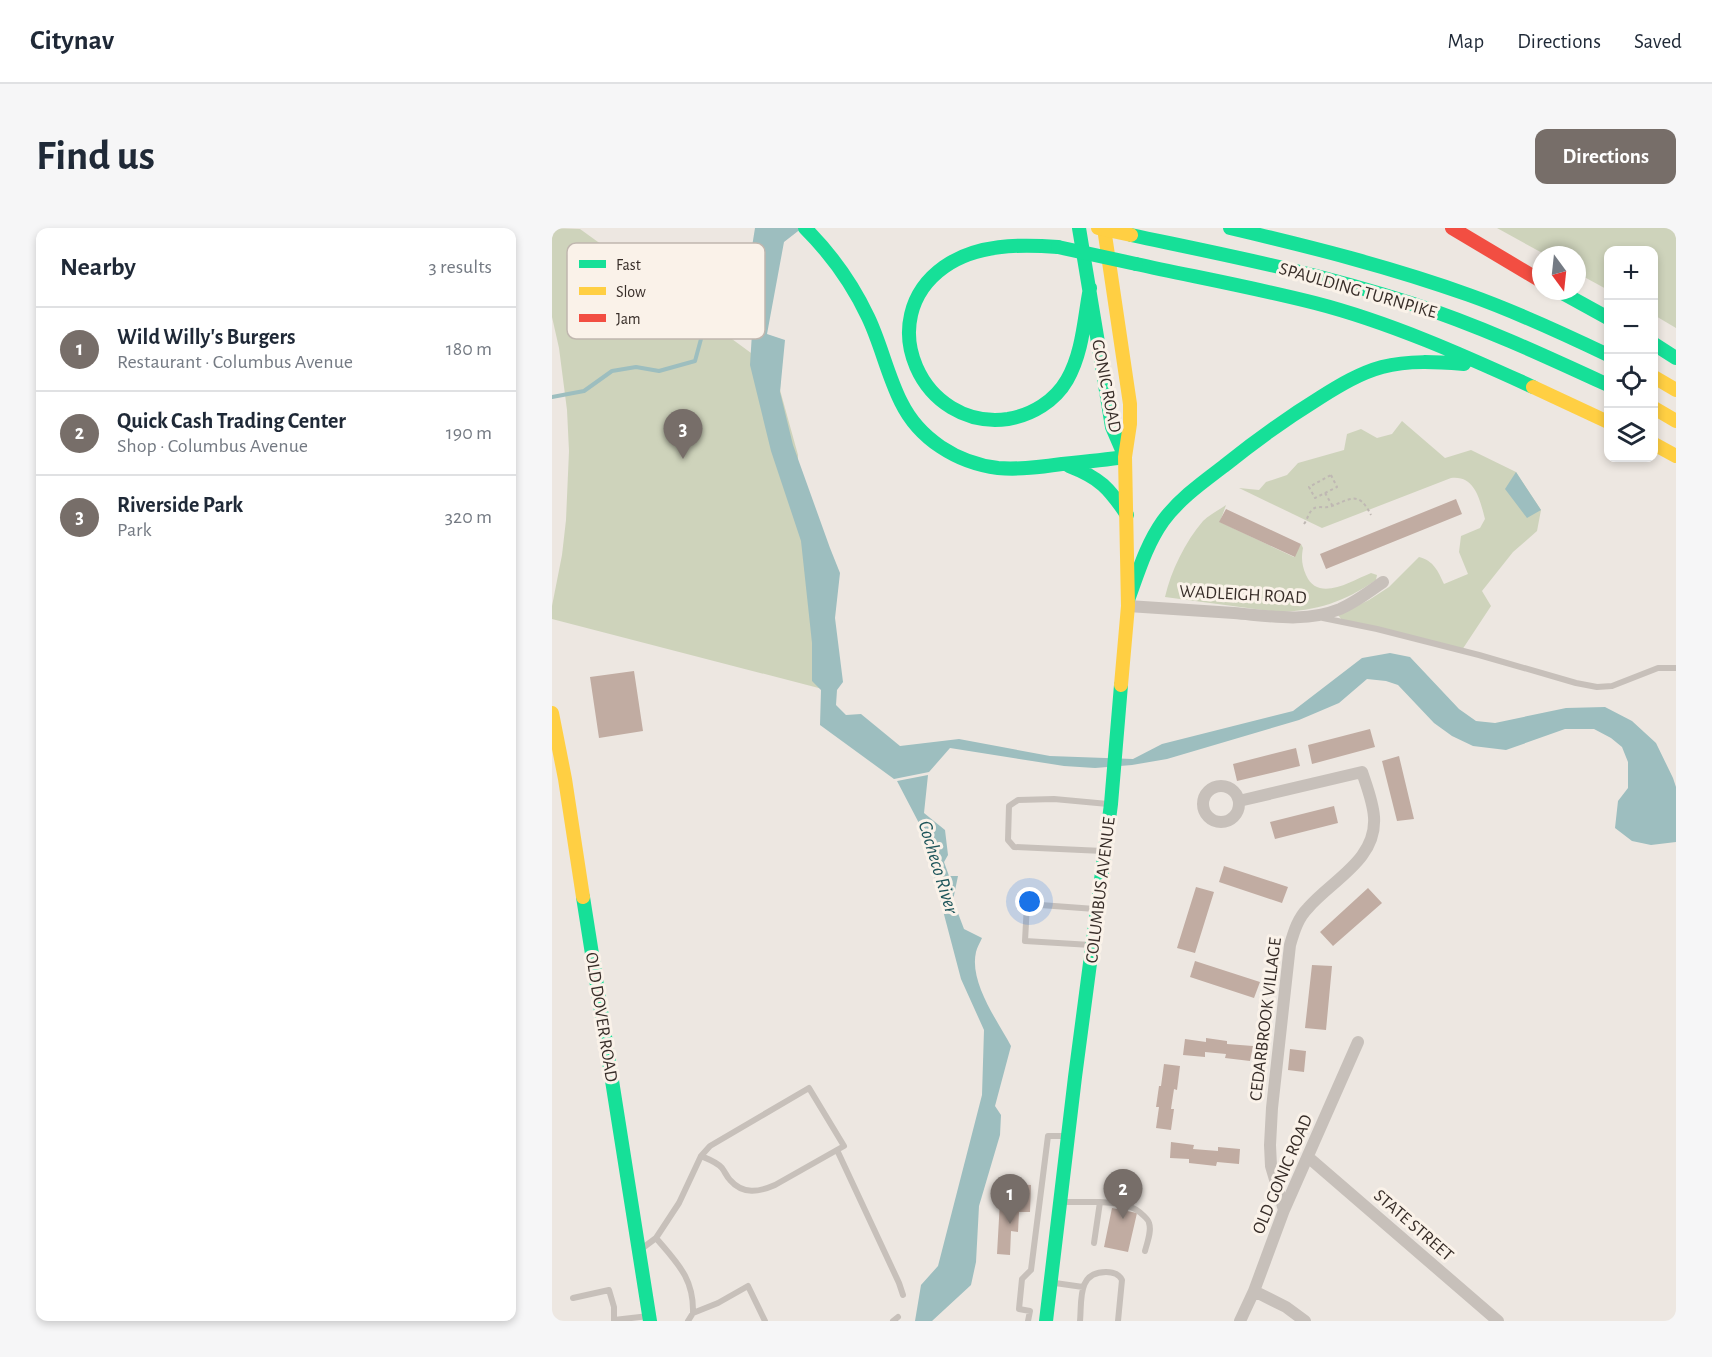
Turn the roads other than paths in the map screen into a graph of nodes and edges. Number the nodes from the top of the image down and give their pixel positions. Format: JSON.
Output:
{"nodes":[{"id":1,"x":805,"y":228,"type":"edge"},
{"id":2,"x":1079,"y":228,"type":"edge"},
{"id":3,"x":1098,"y":228,"type":"edge"},
{"id":4,"x":1104,"y":228,"type":"edge"},
{"id":5,"x":1230,"y":228,"type":"edge"},
{"id":6,"x":1452,"y":228,"type":"edge"},
{"id":7,"x":1532,"y":276,"type":"edge"},
{"id":8,"x":1090,"y":288,"type":"junction"},
{"id":9,"x":1575,"y":300,"type":"edge"},
{"id":10,"x":1604,"y":316,"type":"edge"},
{"id":11,"x":1658,"y":347,"type":"edge"},
{"id":12,"x":1606,"y":354,"type":"edge"},
{"id":13,"x":1676,"y":358,"type":"edge"},
{"id":14,"x":1490,"y":367,"type":"junction"},
{"id":15,"x":1658,"y":380,"type":"edge"},
{"id":16,"x":1604,"y":383,"type":"edge"},
{"id":17,"x":1676,"y":390,"type":"edge"},
{"id":18,"x":1658,"y":411,"type":"edge"},
{"id":19,"x":1604,"y":420,"type":"edge"},
{"id":20,"x":1676,"y":422,"type":"edge"},
{"id":21,"x":1658,"y":447,"type":"edge"},
{"id":22,"x":1676,"y":456,"type":"edge"},
{"id":23,"x":1125,"y":457,"type":"junction"},
{"id":24,"x":1064,"y":464,"type":"junction"},
{"id":25,"x":1127,"y":515,"type":"junction"},
{"id":26,"x":1383,"y":582,"type":"dead end"},
{"id":27,"x":1128,"y":603,"type":"junction"},
{"id":28,"x":1313,"y":616,"type":"junction"},
{"id":29,"x":1676,"y":668,"type":"edge"},
{"id":30,"x":552,"y":714,"type":"edge"},
{"id":31,"x":1239,"y":801,"type":"dead end"},
{"id":32,"x":1111,"y":804,"type":"junction"},
{"id":33,"x":1106,"y":851,"type":"junction"},
{"id":34,"x":1098,"y":909,"type":"junction"},
{"id":35,"x":1094,"y":945,"type":"junction"},
{"id":36,"x":1358,"y":1042,"type":"dead end"},
{"id":37,"x":1068,"y":1136,"type":"junction"},
{"id":38,"x":837,"y":1150,"type":"junction"},
{"id":39,"x":701,"y":1156,"type":"junction"},
{"id":40,"x":1308,"y":1157,"type":"junction"},
{"id":41,"x":1060,"y":1202,"type":"junction"},
{"id":42,"x":1100,"y":1202,"type":"junction"},
{"id":43,"x":1284,"y":1210,"type":"junction"},
{"id":44,"x":656,"y":1238,"type":"junction"},
{"id":45,"x":1094,"y":1243,"type":"dead end"},
{"id":46,"x":639,"y":1250,"type":"junction"},
{"id":47,"x":1145,"y":1251,"type":"dead end"},
{"id":48,"x":1051,"y":1282,"type":"junction"},
{"id":49,"x":1083,"y":1287,"type":"junction"},
{"id":50,"x":1254,"y":1291,"type":"junction"},
{"id":51,"x":903,"y":1295,"type":"dead end"},
{"id":52,"x":573,"y":1298,"type":"dead end"},
{"id":53,"x":693,"y":1313,"type":"junction"},
{"id":54,"x":650,"y":1318,"type":"edge"},
{"id":55,"x":614,"y":1321,"type":"edge"},
{"id":56,"x":688,"y":1321,"type":"edge"},
{"id":57,"x":765,"y":1321,"type":"edge"},
{"id":58,"x":1028,"y":1321,"type":"edge"},
{"id":59,"x":1046,"y":1321,"type":"edge"},
{"id":60,"x":1080,"y":1321,"type":"edge"},
{"id":61,"x":1118,"y":1321,"type":"edge"},
{"id":62,"x":1240,"y":1321,"type":"edge"},
{"id":63,"x":1305,"y":1321,"type":"edge"},
{"id":64,"x":1498,"y":1321,"type":"edge"}],
"edges":[{"from":1,"to":24,"type":"main road"},
{"from":2,"to":8,"type":"main road","name":"GONIC ROAD"},
{"from":3,"to":16,"type":"main road","name":"SPAULDING TURNPIKE","bridge":true},
{"from":4,"to":23,"type":"main road","name":"GONIC ROAD"},
{"from":5,"to":12,"type":"main road","name":"SPAULDING TURNPIKE"},
{"from":6,"to":7,"type":"main road"},
{"from":8,"to":14,"type":"main road","bridge":true},
{"from":8,"to":23,"type":"main road","name":"GONIC ROAD"},
{"from":9,"to":10,"type":"main road"},
{"from":11,"to":13,"type":"main road"},
{"from":14,"to":19,"type":"main road"},
{"from":14,"to":27,"type":"main road"},
{"from":15,"to":17,"type":"main road"},
{"from":18,"to":20,"type":"main road"},
{"from":21,"to":22,"type":"main road"},
{"from":23,"to":24,"type":"main road"},
{"from":23,"to":25,"type":"main road","name":"COLUMBUS AVENUE"},
{"from":24,"to":25,"type":"main road"},
{"from":25,"to":27,"type":"main road","name":"COLUMBUS AVENUE"},
{"from":26,"to":28,"type":"street","name":"WADLEIGH ROAD"},
{"from":27,"to":28,"type":"street","name":"WADLEIGH ROAD"},
{"from":27,"to":32,"type":"main road","name":"COLUMBUS AVENUE"},
{"from":28,"to":29,"type":"lane"},
{"from":30,"to":46,"type":"main road","name":"OLD DOVER ROAD"},
{"from":31,"to":43,"type":"street","name":"CEDARBROOK VILLAGE"},
{"from":32,"to":33,"type":"main road","name":"COLUMBUS AVENUE"},
{"from":32,"to":33,"type":"lane"},
{"from":33,"to":34,"type":"main road","name":"COLUMBUS AVENUE"},
{"from":34,"to":35,"type":"main road","name":"COLUMBUS AVENUE"},
{"from":34,"to":35,"type":"lane"},
{"from":35,"to":37,"type":"main road","name":"COLUMBUS AVENUE"},
{"from":36,"to":40,"type":"street","name":"OLD GONIC ROAD"},
{"from":37,"to":41,"type":"main road","name":"COLUMBUS AVENUE"},
{"from":37,"to":58,"type":"lane"},
{"from":38,"to":39,"type":"lane"},
{"from":38,"to":39,"type":"lane"},
{"from":38,"to":51,"type":"lane"},
{"from":39,"to":44,"type":"lane"},
{"from":40,"to":43,"type":"street","name":"OLD GONIC ROAD"},
{"from":40,"to":64,"type":"street","name":"STATE STREET"},
{"from":41,"to":42,"type":"lane"},
{"from":41,"to":48,"type":"main road","name":"COLUMBUS AVENUE"},
{"from":42,"to":45,"type":"lane"},
{"from":42,"to":47,"type":"lane"},
{"from":43,"to":50,"type":"street","name":"OLD GONIC ROAD"},
{"from":44,"to":46,"type":"lane"},
{"from":44,"to":53,"type":"lane"},
{"from":46,"to":54,"type":"main road","name":"OLD DOVER ROAD"},
{"from":48,"to":49,"type":"lane"},
{"from":48,"to":59,"type":"main road","name":"COLUMBUS AVENUE"},
{"from":49,"to":60,"type":"lane"},
{"from":49,"to":61,"type":"lane"},
{"from":50,"to":62,"type":"street","name":"OLD GONIC ROAD"},
{"from":50,"to":63,"type":"street"},
{"from":52,"to":55,"type":"lane"},
{"from":53,"to":56,"type":"lane"},
{"from":53,"to":57,"type":"lane"},
{"from":54,"to":55,"type":"lane"}]}
